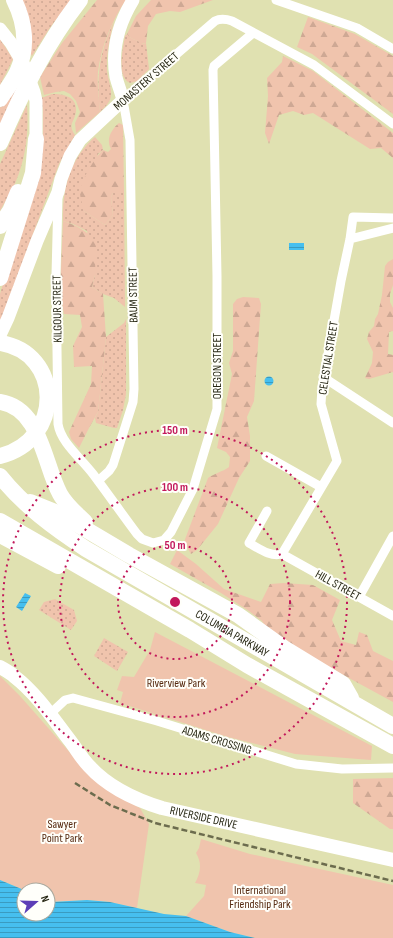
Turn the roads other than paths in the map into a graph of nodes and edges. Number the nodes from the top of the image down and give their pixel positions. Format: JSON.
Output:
{"nodes":[{"id":1,"x":14,"y":0,"type":"edge"},
{"id":2,"x":80,"y":0,"type":"edge"},
{"id":3,"x":133,"y":0,"type":"edge"},
{"id":4,"x":276,"y":0,"type":"edge"},
{"id":5,"x":0,"y":29,"type":"edge"},
{"id":6,"x":253,"y":33,"type":"junction"},
{"id":7,"x":393,"y":49,"type":"edge"},
{"id":8,"x":0,"y":99,"type":"edge"},
{"id":9,"x":123,"y":100,"type":"junction"},
{"id":10,"x":393,"y":124,"type":"edge"},
{"id":11,"x":36,"y":139,"type":"junction"},
{"id":12,"x":0,"y":143,"type":"edge"},
{"id":13,"x":58,"y":192,"type":"junction"},
{"id":14,"x":393,"y":218,"type":"edge"},
{"id":15,"x":0,"y":226,"type":"edge"},
{"id":16,"x":393,"y":228,"type":"edge"},
{"id":17,"x":350,"y":240,"type":"junction"},
{"id":18,"x":0,"y":278,"type":"edge"},
{"id":19,"x":0,"y":335,"type":"edge"},
{"id":20,"x":0,"y":343,"type":"edge"},
{"id":21,"x":323,"y":377,"type":"junction"},
{"id":22,"x":2,"y":401,"type":"edge"},
{"id":23,"x":393,"y":423,"type":"edge"},
{"id":24,"x":58,"y":426,"type":"joint"},
{"id":25,"x":0,"y":456,"type":"edge"},
{"id":26,"x":266,"y":456,"type":"dead end"},
{"id":27,"x":0,"y":468,"type":"edge"},
{"id":28,"x":0,"y":476,"type":"edge"},
{"id":29,"x":98,"y":481,"type":"junction"},
{"id":30,"x":321,"y":487,"type":"junction"},
{"id":31,"x":5,"y":489,"type":"edge"},
{"id":32,"x":267,"y":511,"type":"dead end"},
{"id":33,"x":0,"y":521,"type":"edge"},
{"id":34,"x":0,"y":535,"type":"edge"},
{"id":35,"x":393,"y":536,"type":"edge"},
{"id":36,"x":0,"y":541,"type":"edge"},
{"id":37,"x":106,"y":542,"type":"junction"},
{"id":38,"x":31,"y":545,"type":"junction"},
{"id":39,"x":282,"y":554,"type":"junction"},
{"id":40,"x":359,"y":597,"type":"junction"},
{"id":41,"x":393,"y":616,"type":"edge"},
{"id":42,"x":0,"y":667,"type":"edge"},
{"id":43,"x":354,"y":703,"type":"junction"},
{"id":44,"x":50,"y":714,"type":"junction"},
{"id":45,"x":393,"y":726,"type":"edge"},
{"id":46,"x":393,"y":746,"type":"edge"},
{"id":47,"x":393,"y":768,"type":"edge"},
{"id":48,"x":393,"y":860,"type":"edge"}],
"edges":[{"from":1,"to":8,"type":"highway"},
{"from":2,"to":12,"type":"highway"},
{"from":3,"to":9,"type":"street"},
{"from":4,"to":7,"type":"street"},
{"from":5,"to":11,"type":"street"},
{"from":6,"to":9,"type":"street","name":"MONASTERY STREET"},
{"from":6,"to":10,"type":"street","name":"MONASTERY STREET"},
{"from":6,"to":29,"type":"street","name":"OREGON STREET"},
{"from":9,"to":13,"type":"street","name":"MONASTERY STREET"},
{"from":9,"to":29,"type":"street","name":"BAUM STREET"},
{"from":11,"to":15,"type":"highway"},
{"from":11,"to":18,"type":"highway"},
{"from":13,"to":19,"type":"street","name":"MONASTERY STREET"},
{"from":13,"to":24,"type":"street","name":"KILGOUR STREET"},
{"from":14,"to":17,"type":"street","name":"CELESTIAL STREET"},
{"from":16,"to":17,"type":"street"},
{"from":17,"to":21,"type":"street","name":"CELESTIAL STREET"},
{"from":20,"to":25,"type":"highway"},
{"from":21,"to":23,"type":"street"},
{"from":21,"to":30,"type":"street","name":"CELESTIAL STREET"},
{"from":22,"to":37,"type":"highway"},
{"from":24,"to":29,"type":"street","name":"OREGON STREET"},
{"from":26,"to":30,"type":"street"},
{"from":27,"to":31,"type":"highway"},
{"from":28,"to":31,"type":"highway","name":"COLUMBIA PARKWAY"},
{"from":30,"to":39,"type":"street","name":"CELESTIAL STREET"},
{"from":31,"to":37,"type":"highway"},
{"from":31,"to":43,"type":"highway","name":"COLUMBIA PARKWAY"},
{"from":32,"to":39,"type":"street"},
{"from":33,"to":38,"type":"highway"},
{"from":34,"to":38,"type":"highway"},
{"from":35,"to":40,"type":"street"},
{"from":36,"to":38,"type":"highway"},
{"from":37,"to":43,"type":"highway"},
{"from":38,"to":46,"type":"highway"},
{"from":39,"to":40,"type":"street","name":"HILL STREET"},
{"from":40,"to":41,"type":"street","name":"HILL STREET"},
{"from":42,"to":44,"type":"main road","name":"RIVERSIDE DRIVE"},
{"from":43,"to":45,"type":"highway","name":"COLUMBIA PARKWAY"},
{"from":44,"to":47,"type":"street","name":"ADAMS CROSSING"},
{"from":44,"to":48,"type":"main road","name":"RIVERSIDE DRIVE"}]}
